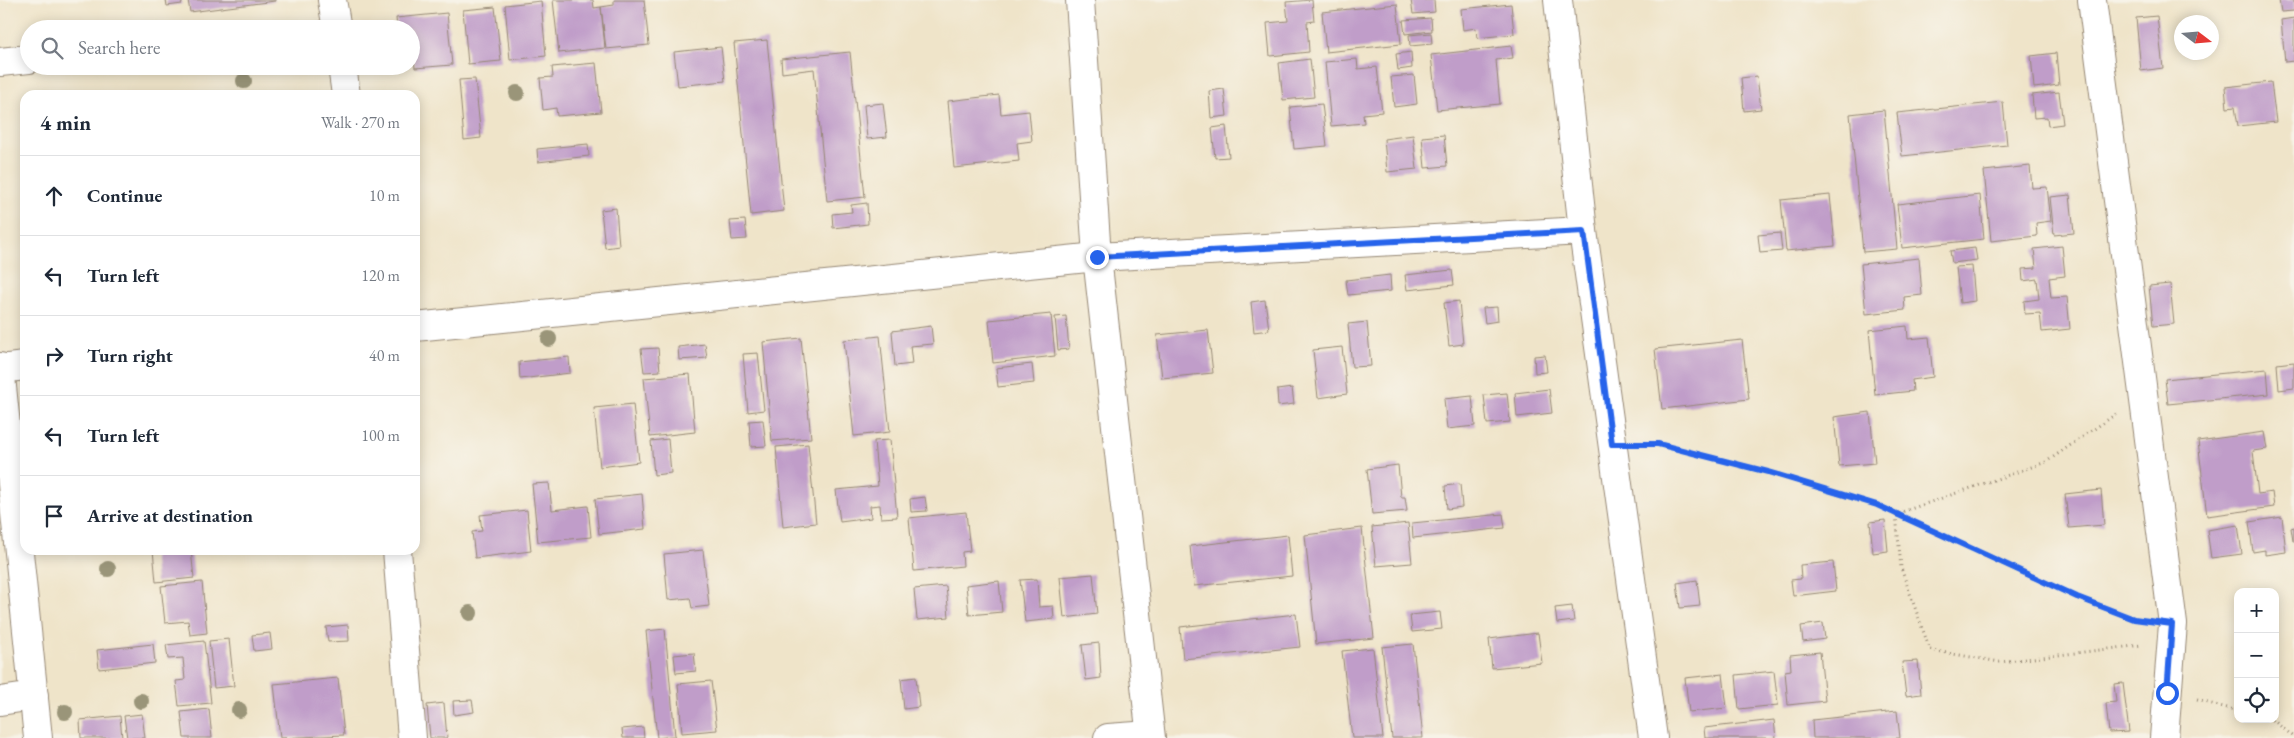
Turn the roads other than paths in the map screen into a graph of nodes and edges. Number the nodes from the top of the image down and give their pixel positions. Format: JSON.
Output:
{"nodes":[{"id":1,"x":332,"y":0,"type":"edge"},
{"id":2,"x":1080,"y":0,"type":"edge"},
{"id":3,"x":1558,"y":0,"type":"edge"},
{"id":4,"x":2092,"y":0,"type":"edge"},
{"id":5,"x":335,"y":20,"type":"edge"},
{"id":6,"x":20,"y":60,"type":"edge"},
{"id":7,"x":0,"y":62,"type":"edge"},
{"id":8,"x":343,"y":75,"type":"edge"},
{"id":9,"x":345,"y":90,"type":"edge"},
{"id":10,"x":1584,"y":231,"type":"junction"},
{"id":11,"x":1097,"y":257,"type":"junction"},
{"id":12,"x":420,"y":326,"type":"edge"},
{"id":13,"x":20,"y":366,"type":"edge"},
{"id":14,"x":0,"y":368,"type":"edge"},
{"id":15,"x":397,"y":555,"type":"edge"},
{"id":16,"x":34,"y":696,"type":"junction"},
{"id":17,"x":0,"y":701,"type":"edge"},
{"id":18,"x":1150,"y":736,"type":"edge"},
{"id":19,"x":38,"y":738,"type":"edge"},
{"id":20,"x":412,"y":738,"type":"edge"},
{"id":21,"x":1108,"y":738,"type":"edge"},
{"id":22,"x":1653,"y":738,"type":"edge"},
{"id":23,"x":2164,"y":738,"type":"edge"}],
"edges":[{"from":1,"to":5,"type":"street"},
{"from":2,"to":11,"type":"street"},
{"from":3,"to":10,"type":"street"},
{"from":4,"to":23,"type":"street"},
{"from":6,"to":7,"type":"street"},
{"from":8,"to":9,"type":"street"},
{"from":10,"to":11,"type":"street"},
{"from":10,"to":22,"type":"street"},
{"from":11,"to":12,"type":"street"},
{"from":11,"to":18,"type":"street"},
{"from":13,"to":14,"type":"street"},
{"from":14,"to":16,"type":"street"},
{"from":15,"to":20,"type":"street"},
{"from":16,"to":17,"type":"street"},
{"from":16,"to":19,"type":"street"},
{"from":18,"to":21,"type":"street"}]}
